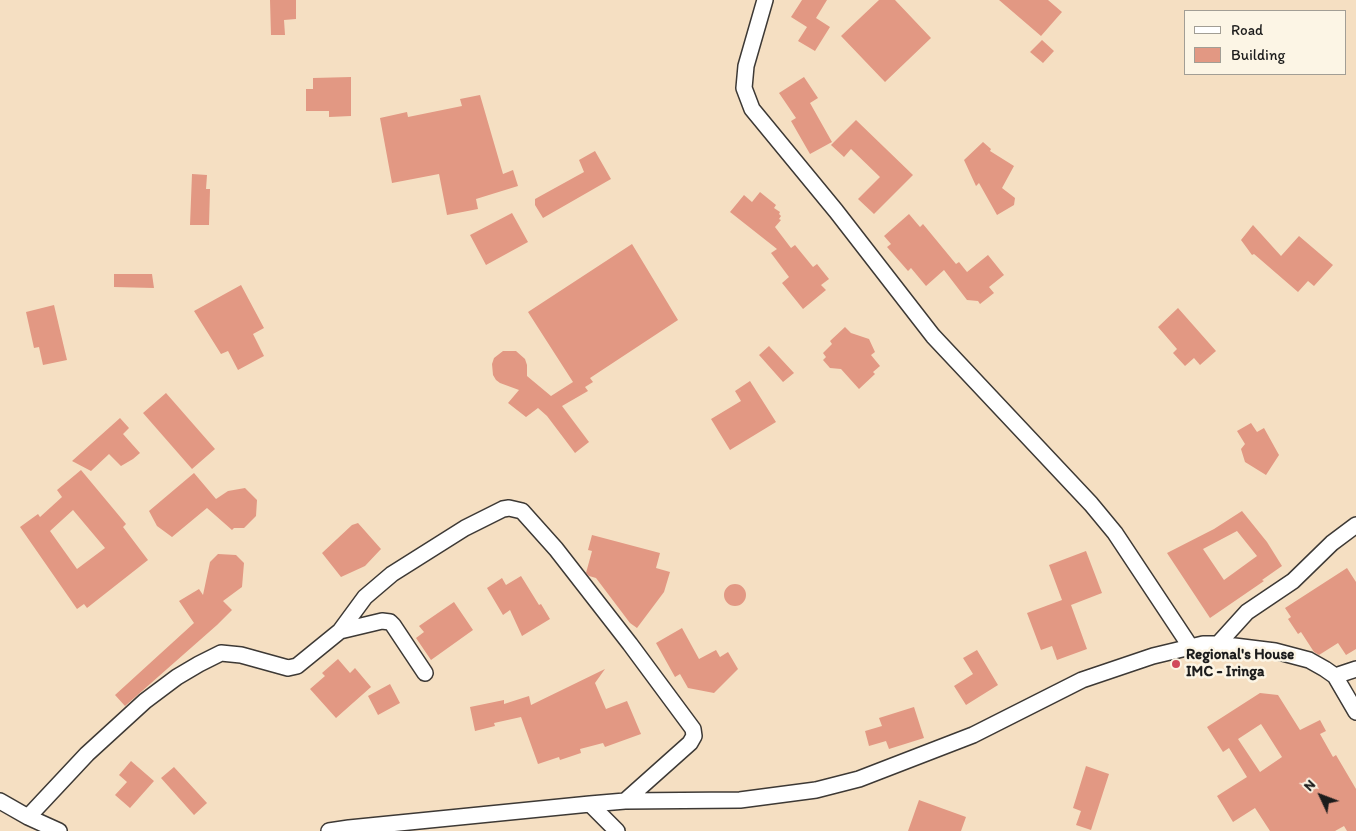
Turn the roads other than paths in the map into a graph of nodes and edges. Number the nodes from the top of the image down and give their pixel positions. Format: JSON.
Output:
{"nodes":[{"id":1,"x":765,"y":0,"type":"edge"},
{"id":2,"x":1356,"y":525,"type":"edge"},
{"id":3,"x":340,"y":632,"type":"junction"},
{"id":4,"x":1218,"y":644,"type":"junction"},
{"id":5,"x":1190,"y":646,"type":"junction"},
{"id":6,"x":1356,"y":669,"type":"edge"},
{"id":7,"x":425,"y":673,"type":"dead end"},
{"id":8,"x":1335,"y":676,"type":"junction"},
{"id":9,"x":1356,"y":712,"type":"edge"},
{"id":10,"x":0,"y":801,"type":"edge"},
{"id":11,"x":625,"y":801,"type":"junction"},
{"id":12,"x":590,"y":804,"type":"junction"},
{"id":13,"x":28,"y":817,"type":"junction"},
{"id":14,"x":59,"y":831,"type":"edge"},
{"id":15,"x":329,"y":831,"type":"edge"},
{"id":16,"x":617,"y":831,"type":"edge"}],
"edges":[{"from":1,"to":5,"type":"street"},
{"from":2,"to":4,"type":"street"},
{"from":3,"to":7,"type":"street"},
{"from":3,"to":11,"type":"street"},
{"from":3,"to":13,"type":"street"},
{"from":4,"to":5,"type":"street"},
{"from":4,"to":8,"type":"street"},
{"from":5,"to":11,"type":"street"},
{"from":6,"to":8,"type":"street"},
{"from":8,"to":9,"type":"street"},
{"from":10,"to":13,"type":"street"},
{"from":11,"to":12,"type":"street"},
{"from":12,"to":15,"type":"street"},
{"from":12,"to":16,"type":"street"},
{"from":13,"to":14,"type":"street"}]}
